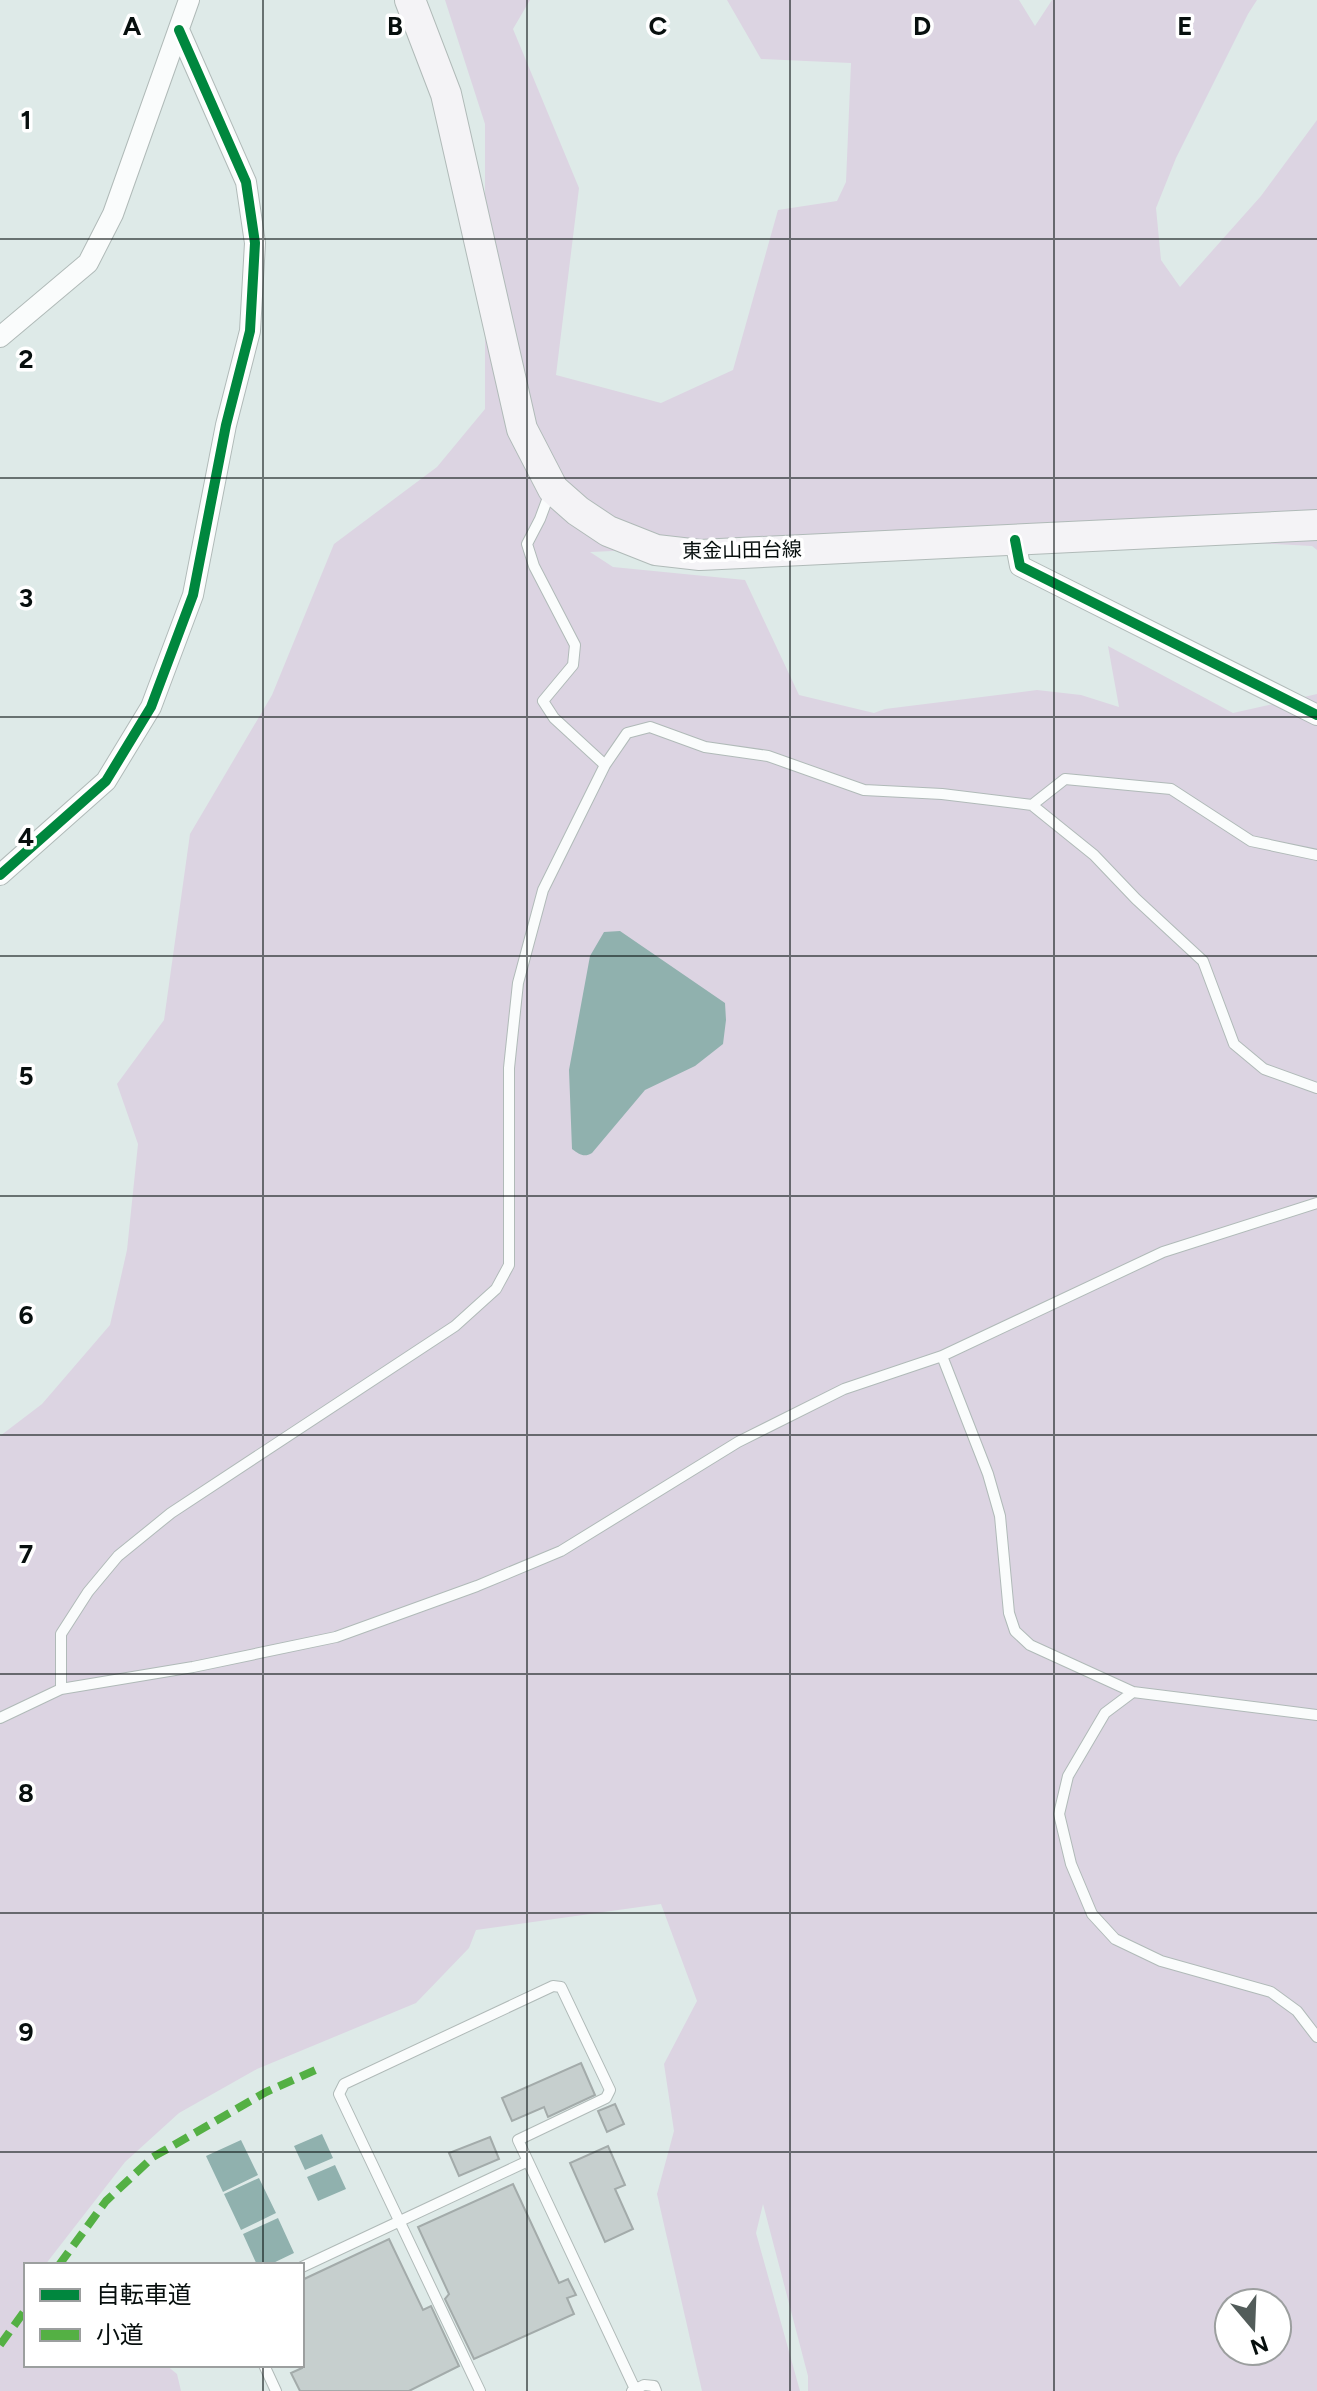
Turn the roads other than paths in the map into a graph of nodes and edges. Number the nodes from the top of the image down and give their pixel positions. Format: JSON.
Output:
{"nodes":[{"id":1,"x":189,"y":0,"type":"edge"},
{"id":2,"x":410,"y":0,"type":"edge"},
{"id":3,"x":179,"y":30,"type":"junction"},
{"id":4,"x":0,"y":337,"type":"edge"},
{"id":5,"x":553,"y":489,"type":"junction"},
{"id":6,"x":1317,"y":525,"type":"edge"},
{"id":7,"x":1015,"y":540,"type":"junction"},
{"id":8,"x":1317,"y":715,"type":"edge"},
{"id":9,"x":605,"y":765,"type":"junction"},
{"id":10,"x":1032,"y":805,"type":"junction"},
{"id":11,"x":1317,"y":855,"type":"edge"},
{"id":12,"x":0,"y":875,"type":"edge"},
{"id":13,"x":1317,"y":1088,"type":"edge"},
{"id":14,"x":1317,"y":1203,"type":"edge"},
{"id":15,"x":942,"y":1356,"type":"junction"},
{"id":16,"x":61,"y":1689,"type":"junction"},
{"id":17,"x":1133,"y":1692,"type":"junction"},
{"id":18,"x":1317,"y":1715,"type":"edge"},
{"id":19,"x":0,"y":1718,"type":"edge"},
{"id":20,"x":1317,"y":2037,"type":"edge"},
{"id":21,"x":528,"y":2161,"type":"junction"},
{"id":22,"x":399,"y":2222,"type":"junction"},
{"id":23,"x":304,"y":2266,"type":"edge"},
{"id":24,"x":265,"y":2367,"type":"edge"},
{"id":25,"x":634,"y":2390,"type":"edge"},
{"id":26,"x":276,"y":2391,"type":"edge"},
{"id":27,"x":480,"y":2391,"type":"edge"},
{"id":28,"x":656,"y":2391,"type":"edge"}],
"edges":[{"from":1,"to":3,"type":"street"},
{"from":2,"to":5,"type":"main road","name":"東金山田台線"},
{"from":3,"to":4,"type":"street"},
{"from":3,"to":12,"type":"street"},
{"from":5,"to":7,"type":"main road","name":"東金山田台線"},
{"from":5,"to":9,"type":"lane"},
{"from":6,"to":7,"type":"main road","name":"東金山田台線"},
{"from":7,"to":8,"type":"street"},
{"from":9,"to":10,"type":"lane"},
{"from":9,"to":16,"type":"lane"},
{"from":10,"to":11,"type":"lane"},
{"from":10,"to":13,"type":"lane"},
{"from":14,"to":15,"type":"lane"},
{"from":15,"to":16,"type":"lane"},
{"from":15,"to":17,"type":"lane"},
{"from":16,"to":19,"type":"lane"},
{"from":17,"to":18,"type":"lane"},
{"from":17,"to":20,"type":"lane"},
{"from":21,"to":22,"type":"lane"},
{"from":21,"to":22,"type":"lane"},
{"from":21,"to":25,"type":"lane"},
{"from":22,"to":23,"type":"lane"},
{"from":22,"to":27,"type":"lane"},
{"from":24,"to":26,"type":"lane"},
{"from":25,"to":28,"type":"lane"}]}
